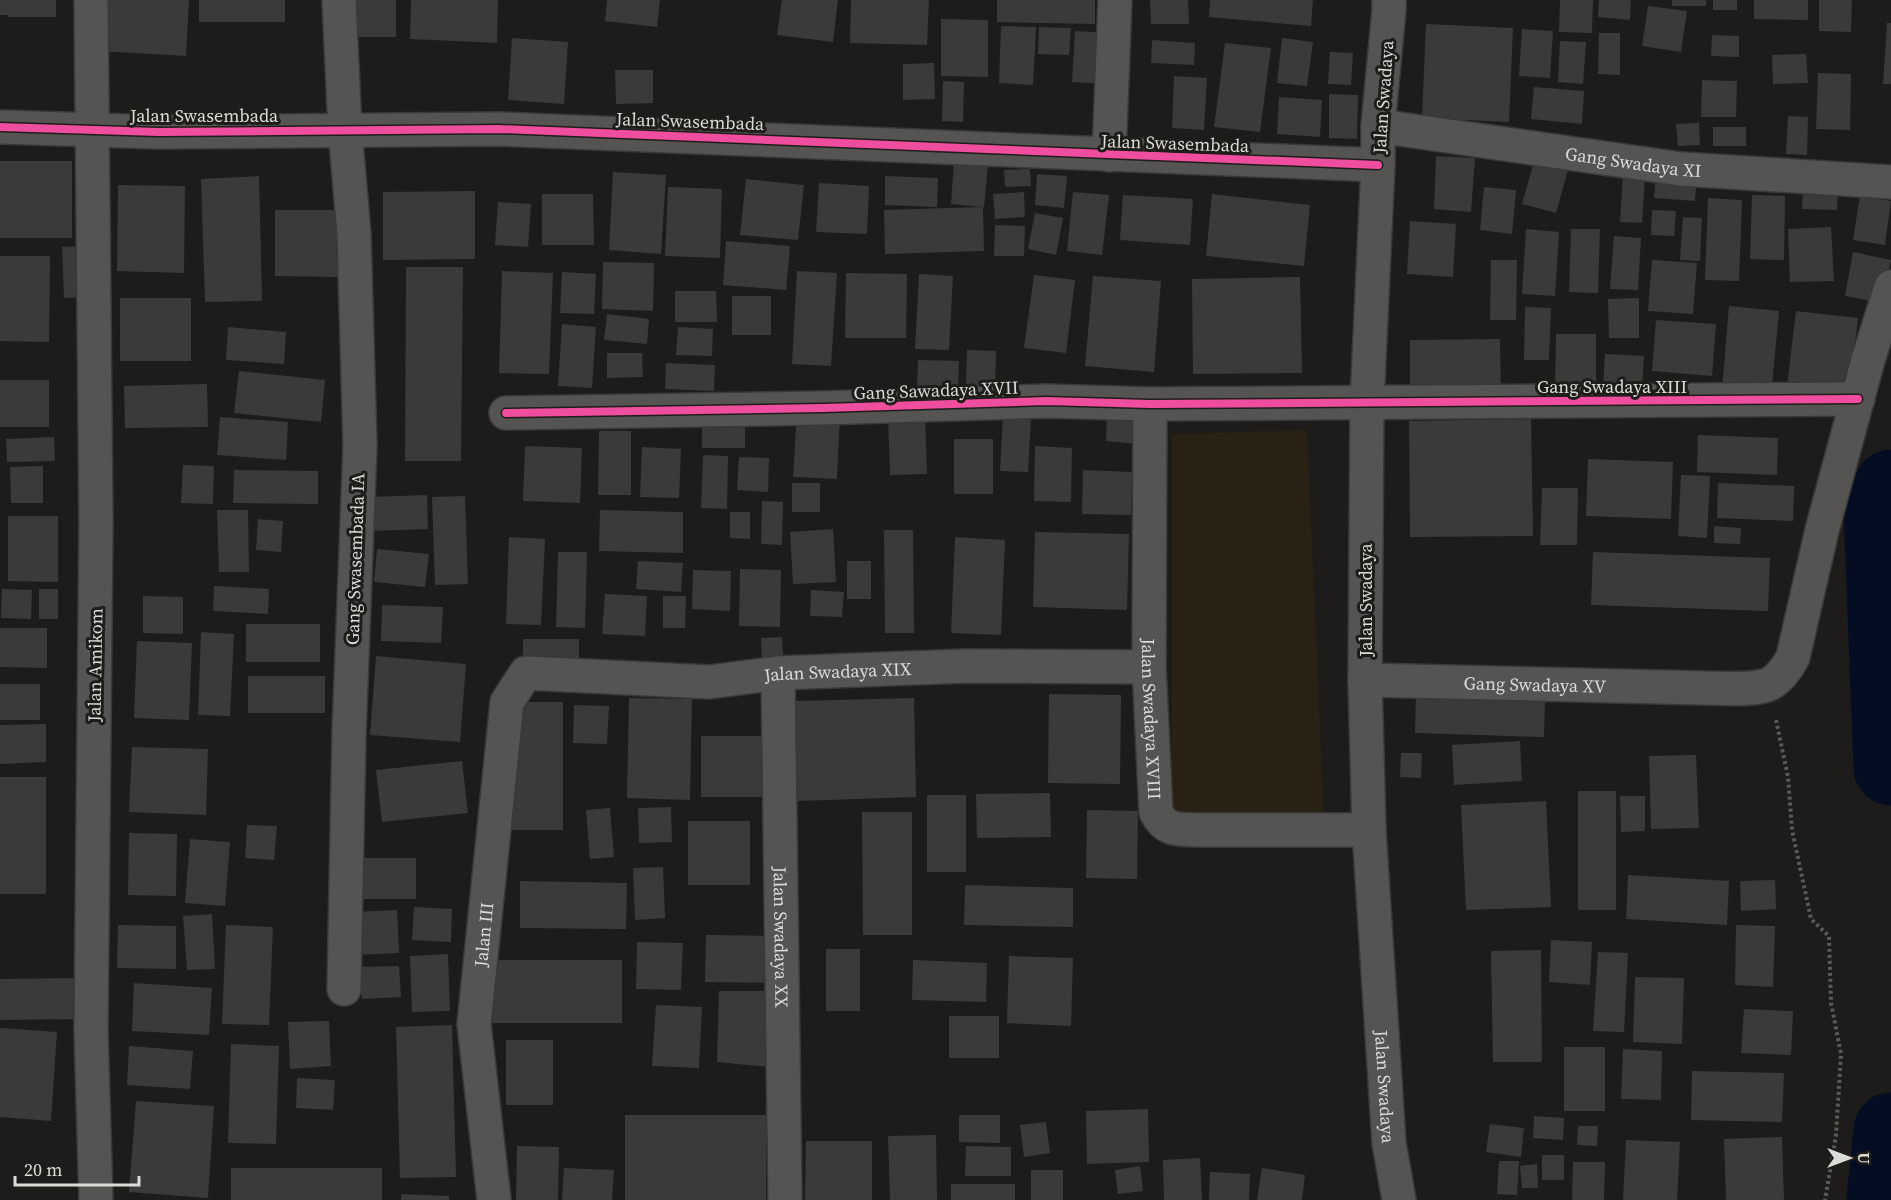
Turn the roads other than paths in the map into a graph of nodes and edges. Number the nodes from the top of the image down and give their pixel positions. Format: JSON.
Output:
{"nodes":[{"id":1,"x":91,"y":0,"type":"edge"},
{"id":2,"x":339,"y":0,"type":"edge"},
{"id":3,"x":1115,"y":0,"type":"edge"},
{"id":4,"x":1389,"y":0,"type":"edge"},
{"id":5,"x":1378,"y":126,"type":"junction"},
{"id":6,"x":0,"y":127,"type":"edge"},
{"id":7,"x":93,"y":129,"type":"junction"},
{"id":8,"x":345,"y":130,"type":"junction"},
{"id":9,"x":1109,"y":155,"type":"junction"},
{"id":10,"x":1378,"y":165,"type":"junction"},
{"id":11,"x":1891,"y":182,"type":"edge"},
{"id":12,"x":1891,"y":286,"type":"edge"},
{"id":13,"x":1858,"y":399,"type":"junction"},
{"id":14,"x":1367,"y":402,"type":"junction"},
{"id":15,"x":1150,"y":404,"type":"junction"},
{"id":16,"x":506,"y":412,"type":"dead end"},
{"id":17,"x":1149,"y":667,"type":"junction"},
{"id":18,"x":526,"y":674,"type":"joint"},
{"id":19,"x":778,"y":674,"type":"junction"},
{"id":20,"x":1365,"y":680,"type":"junction"},
{"id":21,"x":1369,"y":830,"type":"junction"},
{"id":22,"x":344,"y":989,"type":"dead end"},
{"id":23,"x":96,"y":1200,"type":"edge"},
{"id":24,"x":494,"y":1200,"type":"edge"},
{"id":25,"x":785,"y":1200,"type":"edge"},
{"id":26,"x":1399,"y":1200,"type":"edge"}],
"edges":[{"from":1,"to":7,"type":"street","name":"Jalan Amikom"},
{"from":2,"to":8,"type":"street","name":"Gang Swasembada IA"},
{"from":3,"to":9,"type":"street"},
{"from":4,"to":5,"type":"street","name":"Jalan Swadaya"},
{"from":5,"to":10,"type":"street","name":"Jalan Swadaya"},
{"from":5,"to":11,"type":"street","name":"Gang Swadaya XI"},
{"from":6,"to":7,"type":"street","name":"Jalan Swasembada"},
{"from":7,"to":8,"type":"street","name":"Jalan Swasembada"},
{"from":7,"to":23,"type":"street","name":"Jalan Amikom"},
{"from":8,"to":9,"type":"street","name":"Jalan Swasembada"},
{"from":8,"to":22,"type":"street","name":"Gang Swasembada IA"},
{"from":9,"to":10,"type":"street","name":"Jalan Swasembada"},
{"from":10,"to":14,"type":"street","name":"Jalan Swadaya"},
{"from":12,"to":13,"type":"street"},
{"from":13,"to":14,"type":"street","name":"Gang Swadaya XIII"},
{"from":13,"to":20,"type":"street","name":"Gang Swadaya XV"},
{"from":14,"to":15,"type":"street","name":"Gang Sawadaya XVII"},
{"from":14,"to":20,"type":"street","name":"Jalan Swadaya"},
{"from":15,"to":16,"type":"street","name":"Gang Sawadaya XVII"},
{"from":15,"to":17,"type":"street","name":"Jalan Swadaya XVIII"},
{"from":17,"to":19,"type":"street","name":"Jalan Swadaya XIX"},
{"from":17,"to":21,"type":"street","name":"Jalan Swadaya XVIII"},
{"from":18,"to":19,"type":"street","name":"Jalan Swadaya XIX"},
{"from":18,"to":24,"type":"street","name":"Jalan III"},
{"from":19,"to":25,"type":"street","name":"Jalan Swadaya XX"},
{"from":20,"to":21,"type":"street","name":"Jalan Swadaya"},
{"from":21,"to":26,"type":"street","name":"Jalan Swadaya"}]}
